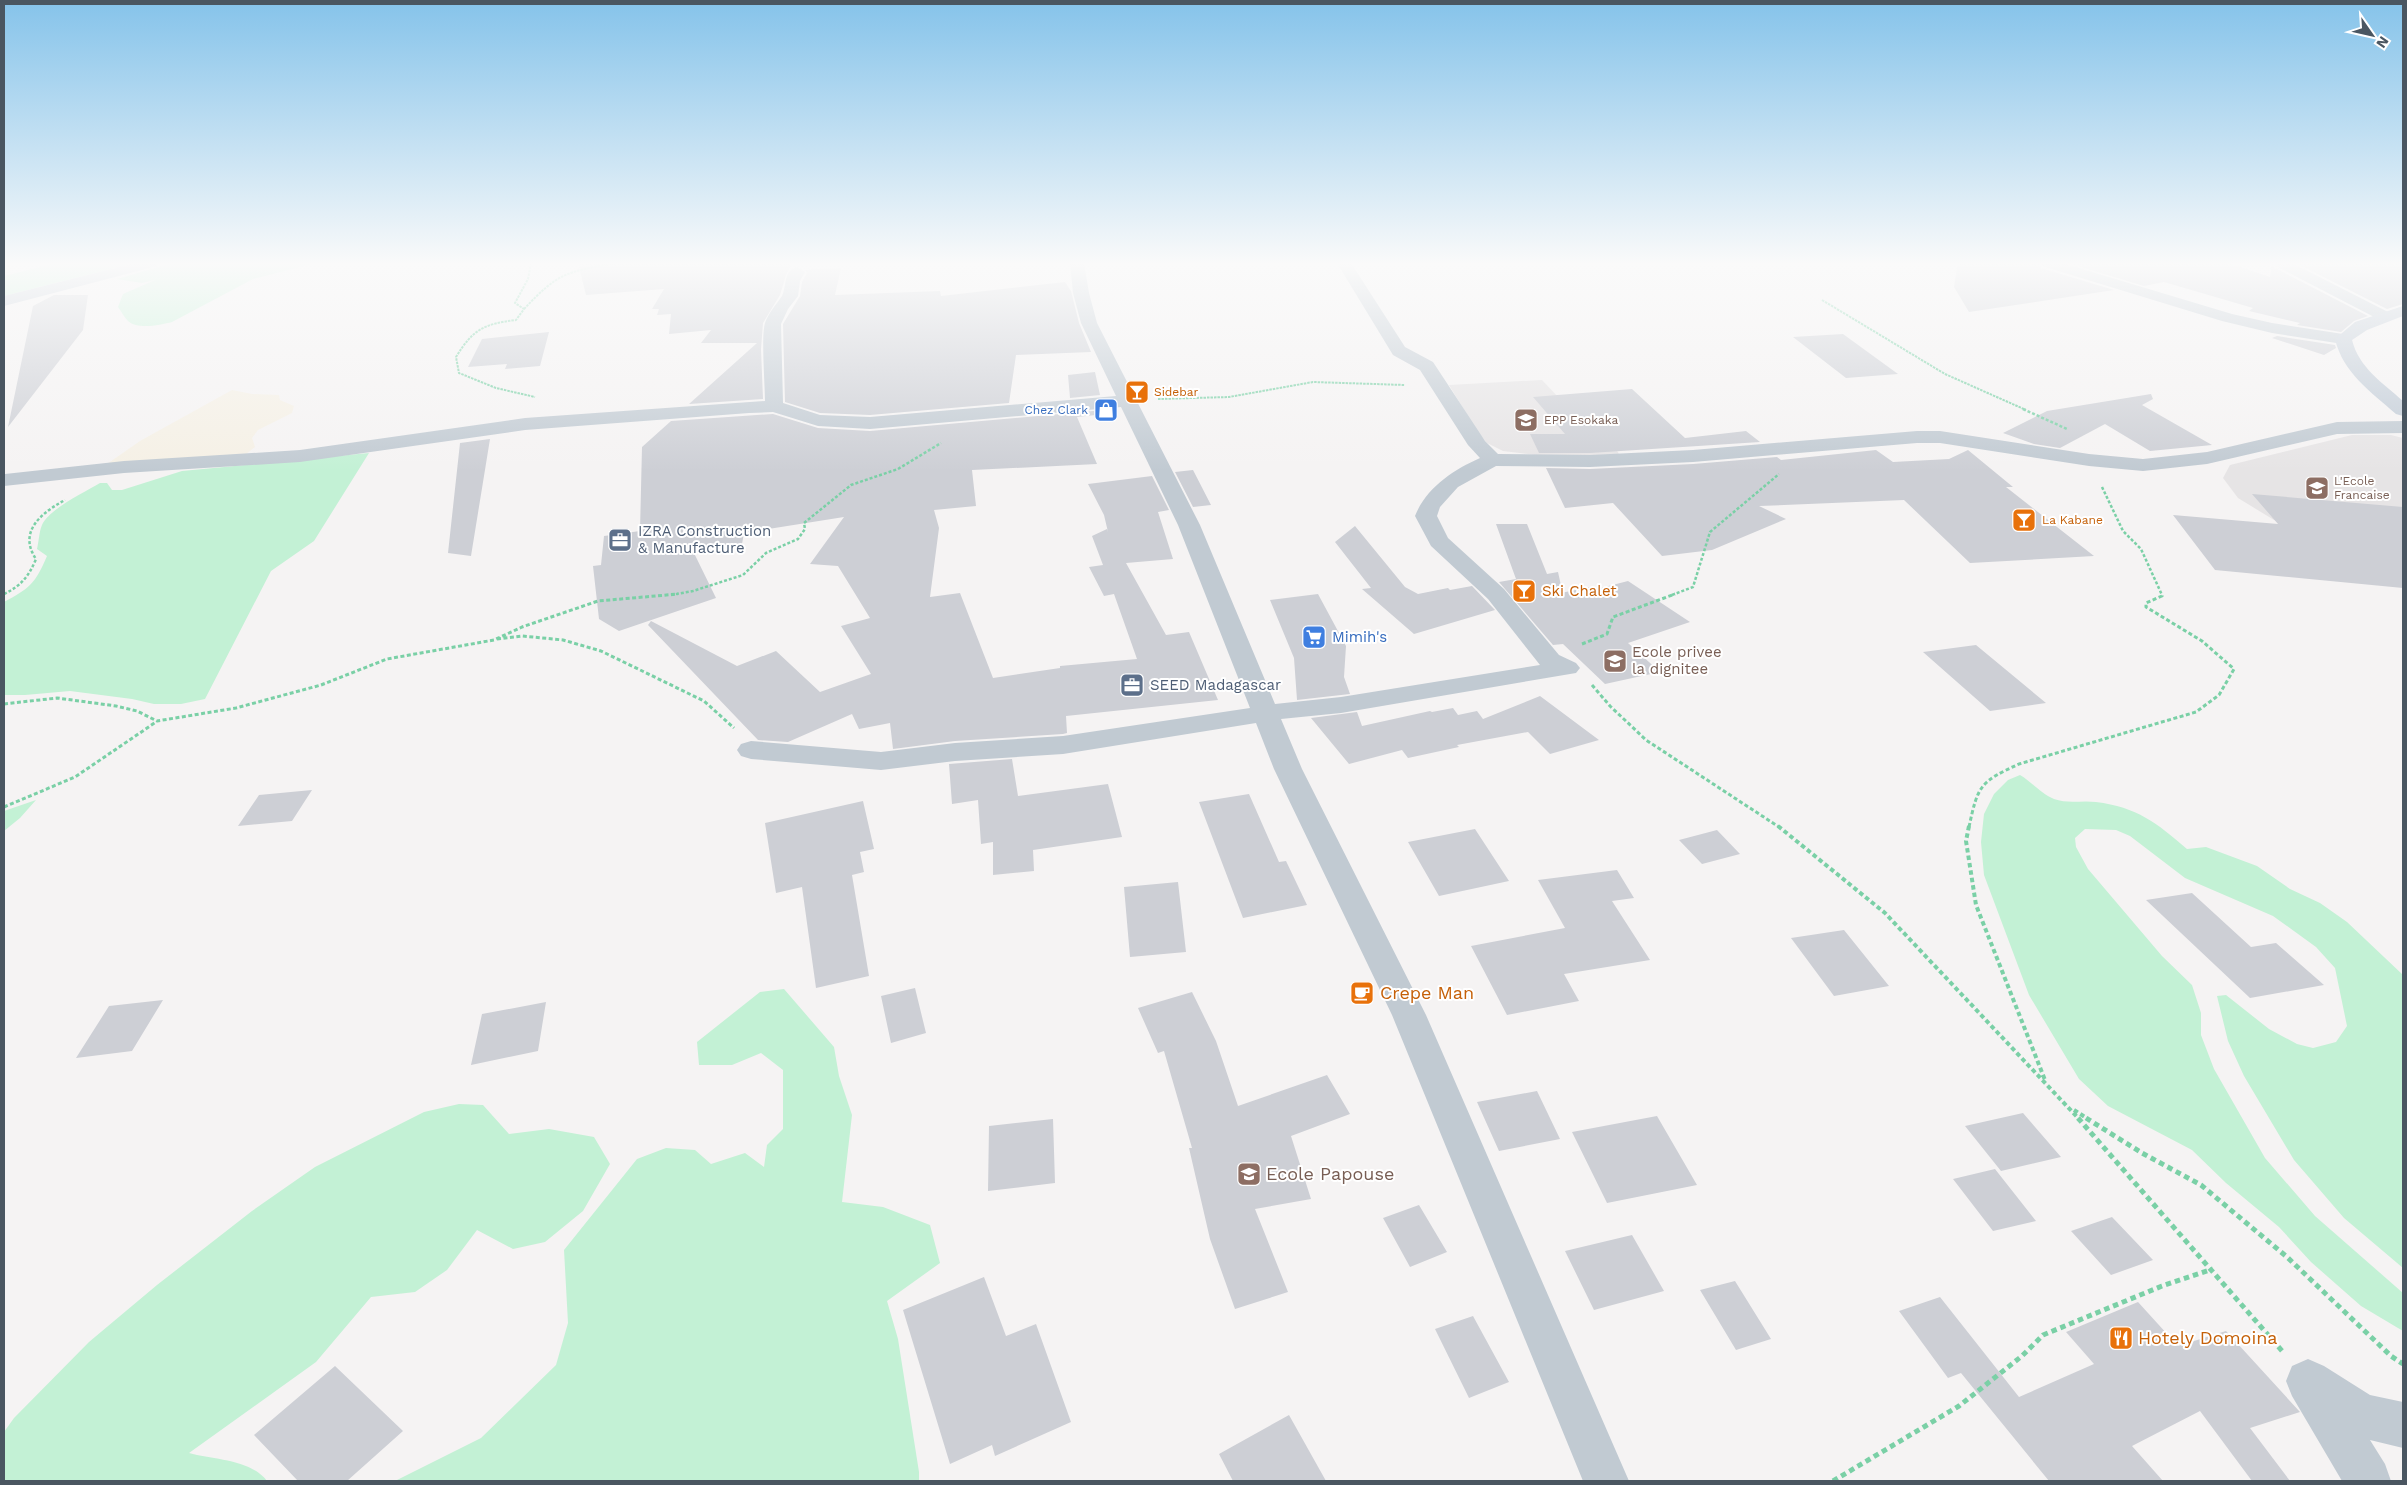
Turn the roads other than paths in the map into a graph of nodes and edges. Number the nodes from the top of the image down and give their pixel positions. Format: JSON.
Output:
{"nodes":[{"id":1,"x":773,"y":332,"type":"edge"},
{"id":2,"x":1094,"y":332,"type":"edge"},
{"id":3,"x":1387,"y":332,"type":"edge"},
{"id":4,"x":2305,"y":332,"type":"edge"},
{"id":5,"x":2352,"y":332,"type":"edge"},
{"id":6,"x":2342,"y":339,"type":"junction"},
{"id":7,"x":1127,"y":401,"type":"junction"},
{"id":8,"x":774,"y":406,"type":"junction"},
{"id":9,"x":2403,"y":410,"type":"edge"},
{"id":10,"x":2403,"y":427,"type":"edge"},
{"id":11,"x":1493,"y":460,"type":"junction"},
{"id":12,"x":5,"y":480,"type":"edge"},
{"id":13,"x":1266,"y":713,"type":"junction"},
{"id":14,"x":751,"y":750,"type":"road end"},
{"id":15,"x":2403,"y":1424,"type":"edge"},
{"id":16,"x":1606,"y":1481,"type":"edge"},
{"id":17,"x":2368,"y":1481,"type":"edge"}],
"edges":[{"from":1,"to":8,"type":"street"},
{"from":2,"to":7,"type":"street"},
{"from":3,"to":11,"type":"street"},
{"from":4,"to":6,"type":"street"},
{"from":5,"to":6,"type":"main road"},
{"from":6,"to":9,"type":"main road"},
{"from":7,"to":8,"type":"street"},
{"from":7,"to":13,"type":"street"},
{"from":8,"to":12,"type":"street"},
{"from":10,"to":11,"type":"street"},
{"from":11,"to":13,"type":"street"},
{"from":13,"to":14,"type":"street"},
{"from":13,"to":16,"type":"street"},
{"from":15,"to":17,"type":"street"}]}
